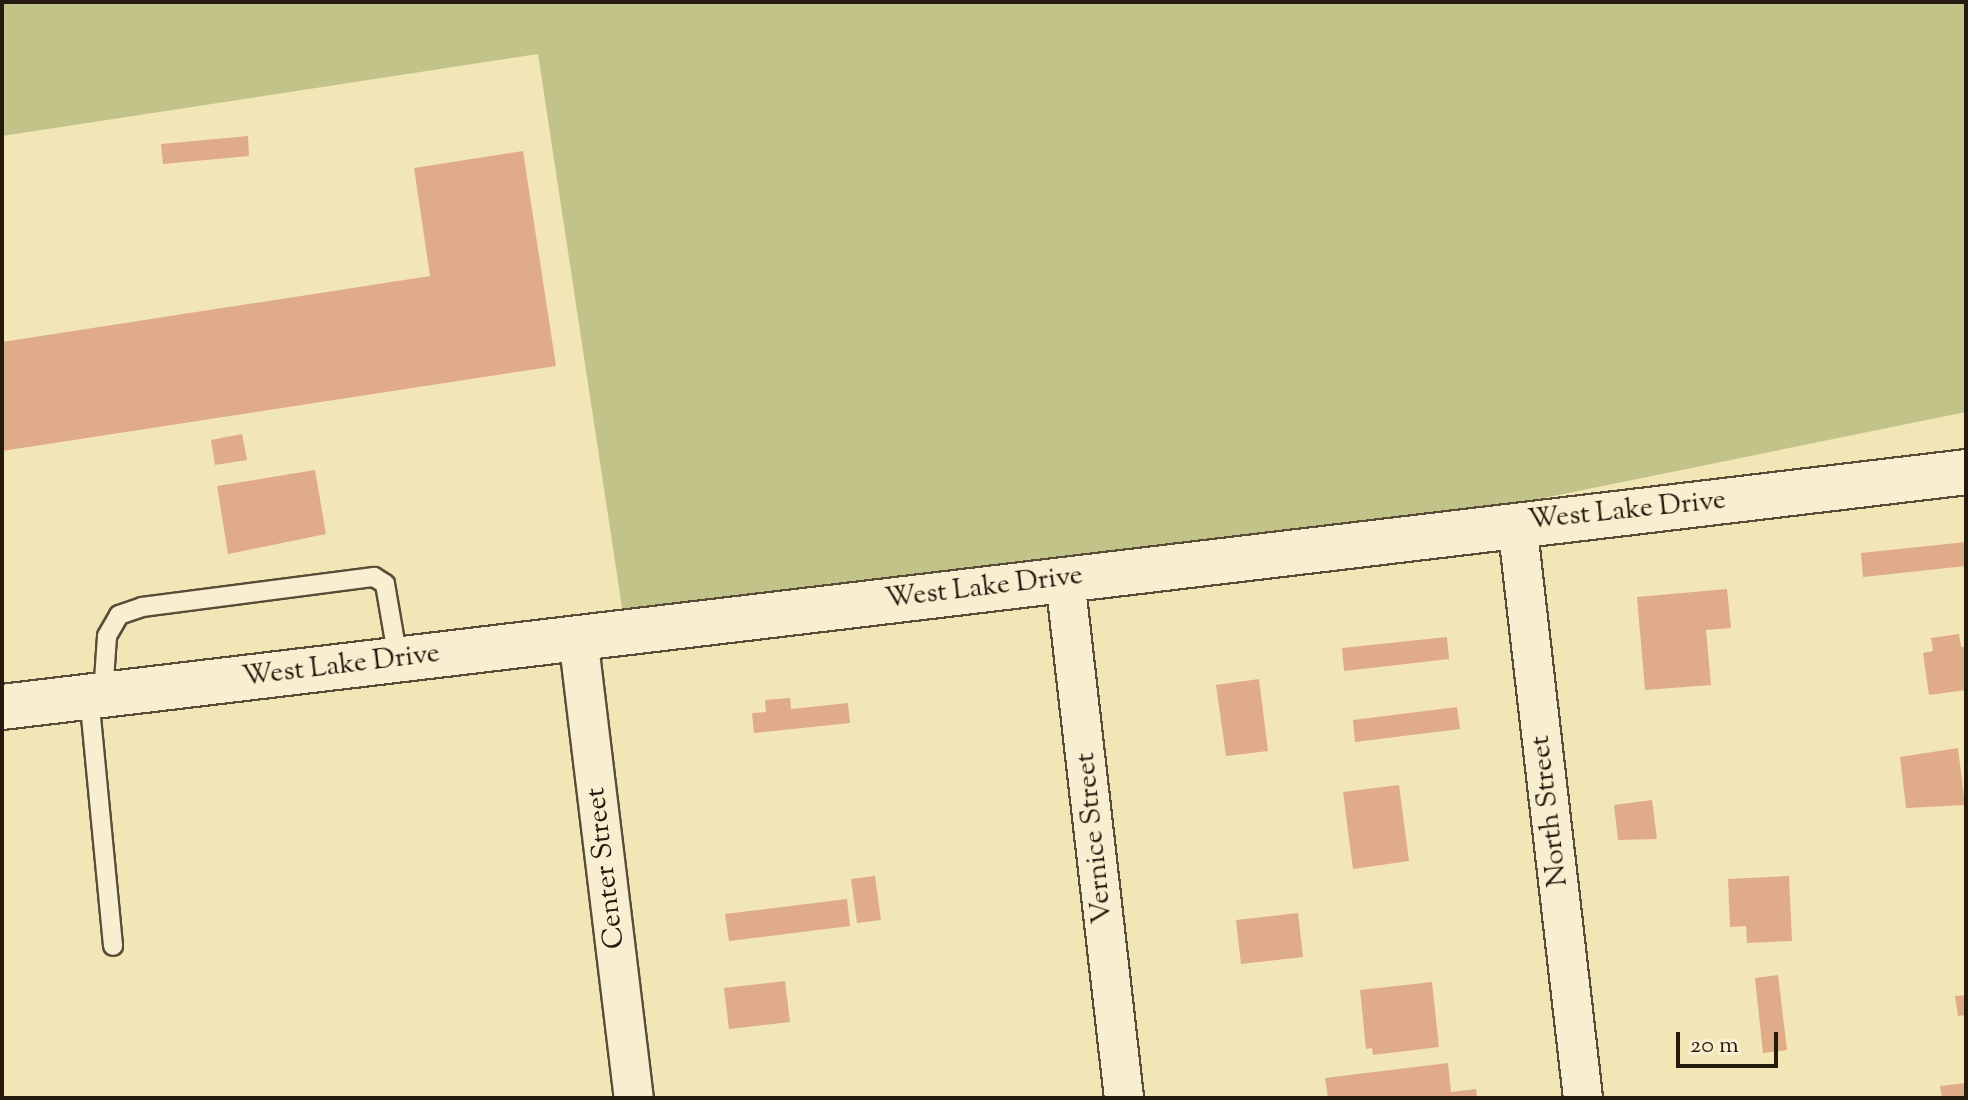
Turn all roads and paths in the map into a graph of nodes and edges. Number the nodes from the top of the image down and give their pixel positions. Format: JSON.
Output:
{"nodes":[{"id":1,"x":1966,"y":472,"type":"edge"},
{"id":2,"x":1517,"y":523,"type":"junction"},
{"id":3,"x":1065,"y":579,"type":"junction"},
{"id":4,"x":578,"y":637,"type":"junction"},
{"id":5,"x":398,"y":659,"type":"junction"},
{"id":6,"x":96,"y":696,"type":"junction"},
{"id":7,"x":2,"y":707,"type":"edge"},
{"id":8,"x":113,"y":946,"type":"dead end"},
{"id":9,"x":634,"y":1098,"type":"edge"},
{"id":10,"x":1124,"y":1098,"type":"edge"},
{"id":11,"x":1583,"y":1098,"type":"edge"}],
"edges":[{"from":1,"to":2,"type":"street","name":"West Lake Drive"},
{"from":2,"to":3,"type":"street","name":"West Lake Drive"},
{"from":2,"to":11,"type":"street","name":"North Street"},
{"from":3,"to":4,"type":"street","name":"West Lake Drive"},
{"from":3,"to":10,"type":"street","name":"Vernice Street"},
{"from":4,"to":5,"type":"street","name":"West Lake Drive"},
{"from":4,"to":9,"type":"street","name":"Center Street"},
{"from":5,"to":6,"type":"street","name":"West Lake Drive"},
{"from":5,"to":6,"type":"lane"},
{"from":6,"to":7,"type":"street","name":"West Lake Drive"},
{"from":6,"to":8,"type":"lane"}]}
